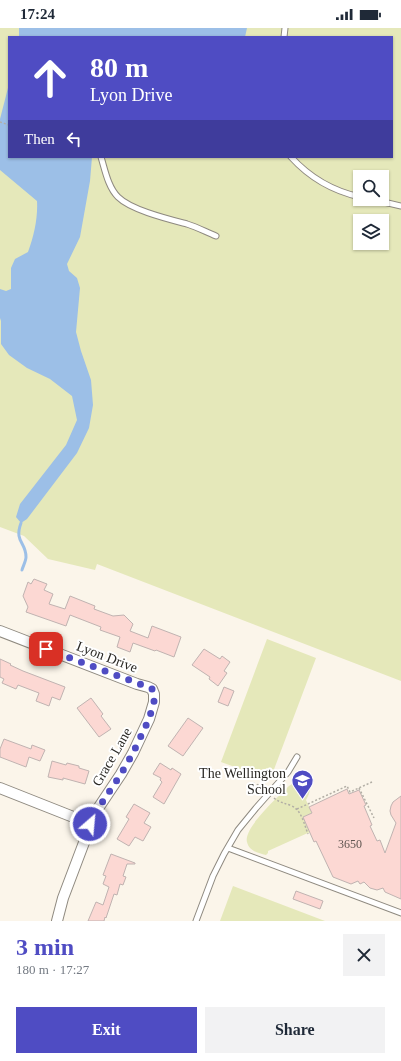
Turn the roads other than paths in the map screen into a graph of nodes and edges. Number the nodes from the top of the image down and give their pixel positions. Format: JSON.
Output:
{"nodes":[{"id":1,"x":101,"y":158,"type":"edge"},
{"id":2,"x":292,"y":158,"type":"edge"},
{"id":3,"x":353,"y":195,"type":"edge"},
{"id":4,"x":389,"y":203,"type":"edge"},
{"id":5,"x":401,"y":206,"type":"edge"},
{"id":6,"x":216,"y":236,"type":"dead end"},
{"id":7,"x":0,"y":631,"type":"edge"},
{"id":8,"x":149,"y":719,"type":"joint"},
{"id":9,"x":297,"y":757,"type":"dead end"},
{"id":10,"x":0,"y":788,"type":"edge"},
{"id":11,"x":90,"y":824,"type":"junction"},
{"id":12,"x":228,"y":848,"type":"junction"},
{"id":13,"x":401,"y":913,"type":"edge"},
{"id":14,"x":57,"y":921,"type":"edge"},
{"id":15,"x":196,"y":921,"type":"edge"}],
"edges":[{"from":1,"to":6,"type":"lane"},
{"from":2,"to":3,"type":"lane"},
{"from":4,"to":5,"type":"lane"},
{"from":7,"to":8,"type":"street","name":"Lyon Drive"},
{"from":8,"to":11,"type":"street","name":"Grace Lane"},
{"from":9,"to":12,"type":"lane"},
{"from":10,"to":11,"type":"street"},
{"from":11,"to":14,"type":"street","name":"Grace Lane"},
{"from":12,"to":13,"type":"lane"},
{"from":12,"to":15,"type":"lane"}]}
